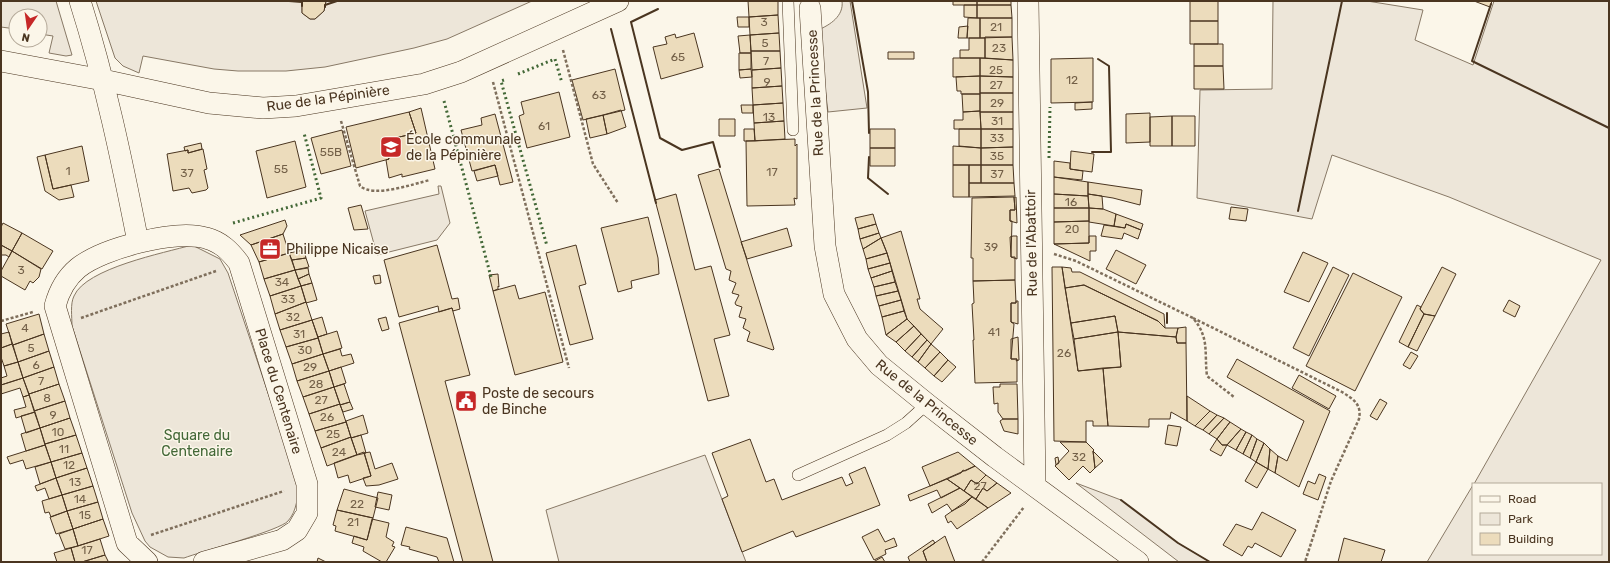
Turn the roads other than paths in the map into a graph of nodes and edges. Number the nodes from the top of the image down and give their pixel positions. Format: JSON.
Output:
{"nodes":[{"id":1,"x":80,"y":1,"type":"edge"},
{"id":2,"x":618,"y":1,"type":"edge"},
{"id":3,"x":788,"y":1,"type":"edge"},
{"id":4,"x":1028,"y":1,"type":"edge"},
{"id":5,"x":807,"y":5,"type":"edge"},
{"id":6,"x":1,"y":61,"type":"edge"},
{"id":7,"x":103,"y":80,"type":"junction"},
{"id":8,"x":793,"y":130,"type":"dead end"},
{"id":9,"x":138,"y":242,"type":"junction"},
{"id":10,"x":927,"y":404,"type":"junction"},
{"id":11,"x":798,"y":475,"type":"dead end"},
{"id":12,"x":1035,"y":485,"type":"junction"},
{"id":13,"x":242,"y":557,"type":"edge"},
{"id":14,"x":147,"y":562,"type":"edge"},
{"id":15,"x":204,"y":562,"type":"edge"},
{"id":16,"x":1138,"y":562,"type":"edge"}],
"edges":[{"from":1,"to":7,"type":"street"},
{"from":2,"to":7,"type":"street","name":"Rue de la Pépinière"},
{"from":3,"to":8,"type":"lane"},
{"from":4,"to":12,"type":"street","name":"Rue de l'Abattoir"},
{"from":5,"to":10,"type":"street","name":"Rue de la Princesse"},
{"from":6,"to":7,"type":"street","name":"Rue de la Pépinière"},
{"from":7,"to":9,"type":"street"},
{"from":9,"to":13,"type":"street","name":"Place du Centenaire"},
{"from":9,"to":14,"type":"street","name":"Place du Centenaire"},
{"from":10,"to":11,"type":"lane"},
{"from":10,"to":12,"type":"street","name":"Rue de la Princesse"},
{"from":12,"to":16,"type":"street","name":"Rue de la Princesse"},
{"from":13,"to":15,"type":"street","name":"Place du Centenaire"}]}
